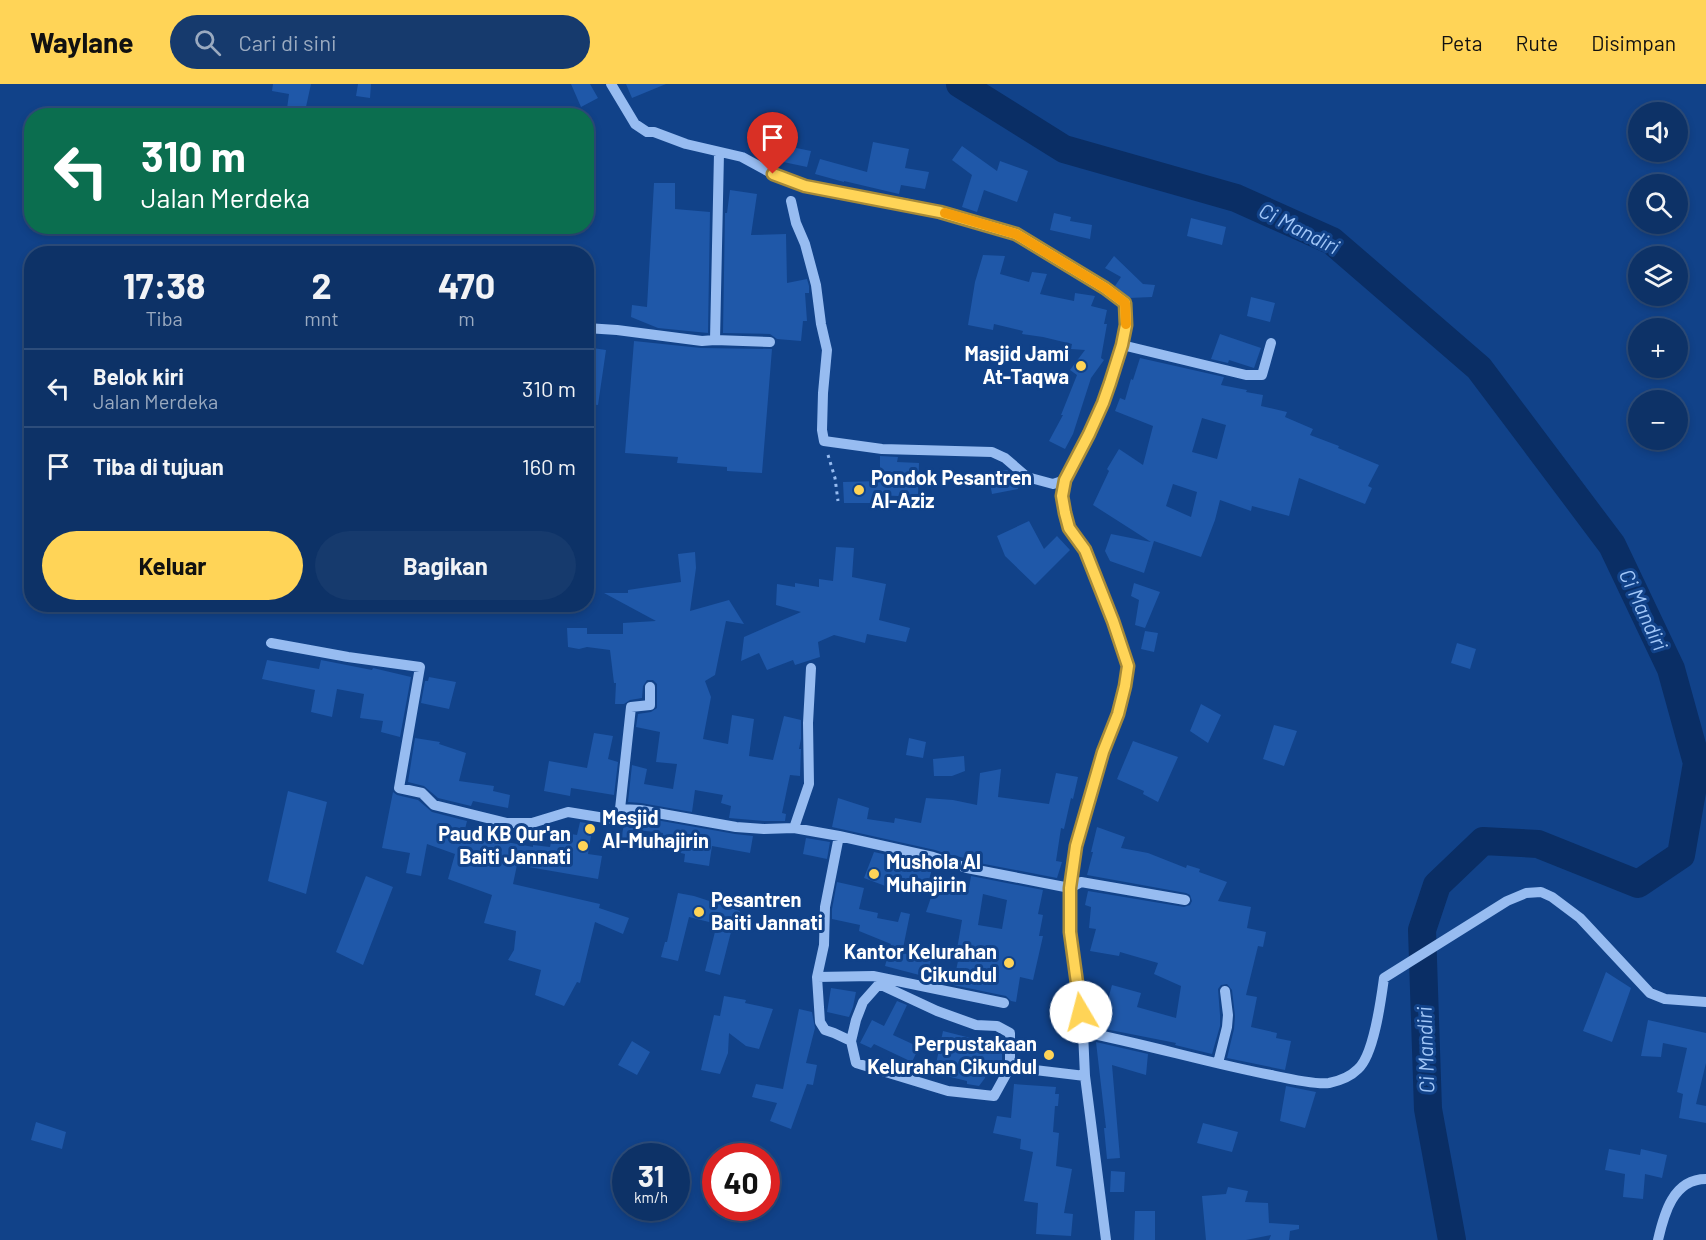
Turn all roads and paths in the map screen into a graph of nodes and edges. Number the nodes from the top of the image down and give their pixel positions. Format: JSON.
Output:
{"nodes":[{"id":1,"x":611,"y":84,"type":"edge"},
{"id":2,"x":719,"y":153,"type":"junction"},
{"id":3,"x":791,"y":201,"type":"dead end"},
{"id":4,"x":594,"y":329,"type":"edge"},
{"id":5,"x":715,"y":340,"type":"junction"},
{"id":6,"x":770,"y":342,"type":"dead end"},
{"id":7,"x":1270,"y":343,"type":"dead end"},
{"id":8,"x":1122,"y":345,"type":"junction"},
{"id":9,"x":824,"y":441,"type":"junction"},
{"id":10,"x":1065,"y":480,"type":"junction"},
{"id":11,"x":838,"y":501,"type":"dead end"},
{"id":12,"x":271,"y":643,"type":"dead end"},
{"id":13,"x":811,"y":668,"type":"dead end"},
{"id":14,"x":650,"y":687,"type":"dead end"},
{"id":15,"x":620,"y":809,"type":"junction"},
{"id":16,"x":794,"y":828,"type":"junction"},
{"id":17,"x":839,"y":836,"type":"junction"},
{"id":18,"x":1070,"y":888,"type":"junction"},
{"id":19,"x":1185,"y":900,"type":"dead end"},
{"id":20,"x":817,"y":976,"type":"junction"},
{"id":21,"x":1225,"y":991,"type":"dead end"},
{"id":22,"x":1706,"y":1002,"type":"edge"},
{"id":23,"x":1004,"y":1003,"type":"dead end"},
{"id":24,"x":1083,"y":1032,"type":"junction"},
{"id":25,"x":851,"y":1041,"type":"junction"},
{"id":26,"x":1218,"y":1064,"type":"junction"},
{"id":27,"x":1010,"y":1067,"type":"junction"},
{"id":28,"x":1085,"y":1076,"type":"junction"},
{"id":29,"x":1706,"y":1179,"type":"edge"},
{"id":30,"x":1106,"y":1240,"type":"edge"},
{"id":31,"x":1658,"y":1240,"type":"edge"}],
"edges":[{"from":1,"to":2,"type":"street"},
{"from":2,"to":5,"type":"street"},
{"from":2,"to":8,"type":"street"},
{"from":3,"to":9,"type":"street"},
{"from":4,"to":5,"type":"street"},
{"from":5,"to":6,"type":"street"},
{"from":7,"to":8,"type":"street"},
{"from":8,"to":10,"type":"street"},
{"from":9,"to":10,"type":"street"},
{"from":9,"to":11,"type":"path"},
{"from":10,"to":18,"type":"street"},
{"from":12,"to":15,"type":"street"},
{"from":13,"to":16,"type":"street"},
{"from":14,"to":15,"type":"street"},
{"from":15,"to":16,"type":"street"},
{"from":16,"to":17,"type":"street"},
{"from":17,"to":18,"type":"street"},
{"from":17,"to":20,"type":"street"},
{"from":18,"to":19,"type":"street"},
{"from":18,"to":24,"type":"street"},
{"from":20,"to":23,"type":"street"},
{"from":20,"to":25,"type":"street"},
{"from":21,"to":26,"type":"street"},
{"from":22,"to":26,"type":"street"},
{"from":24,"to":26,"type":"street"},
{"from":24,"to":28,"type":"street"},
{"from":25,"to":27,"type":"street"},
{"from":25,"to":27,"type":"street"},
{"from":27,"to":28,"type":"street"},
{"from":28,"to":30,"type":"street"},
{"from":29,"to":31,"type":"street"}]}
